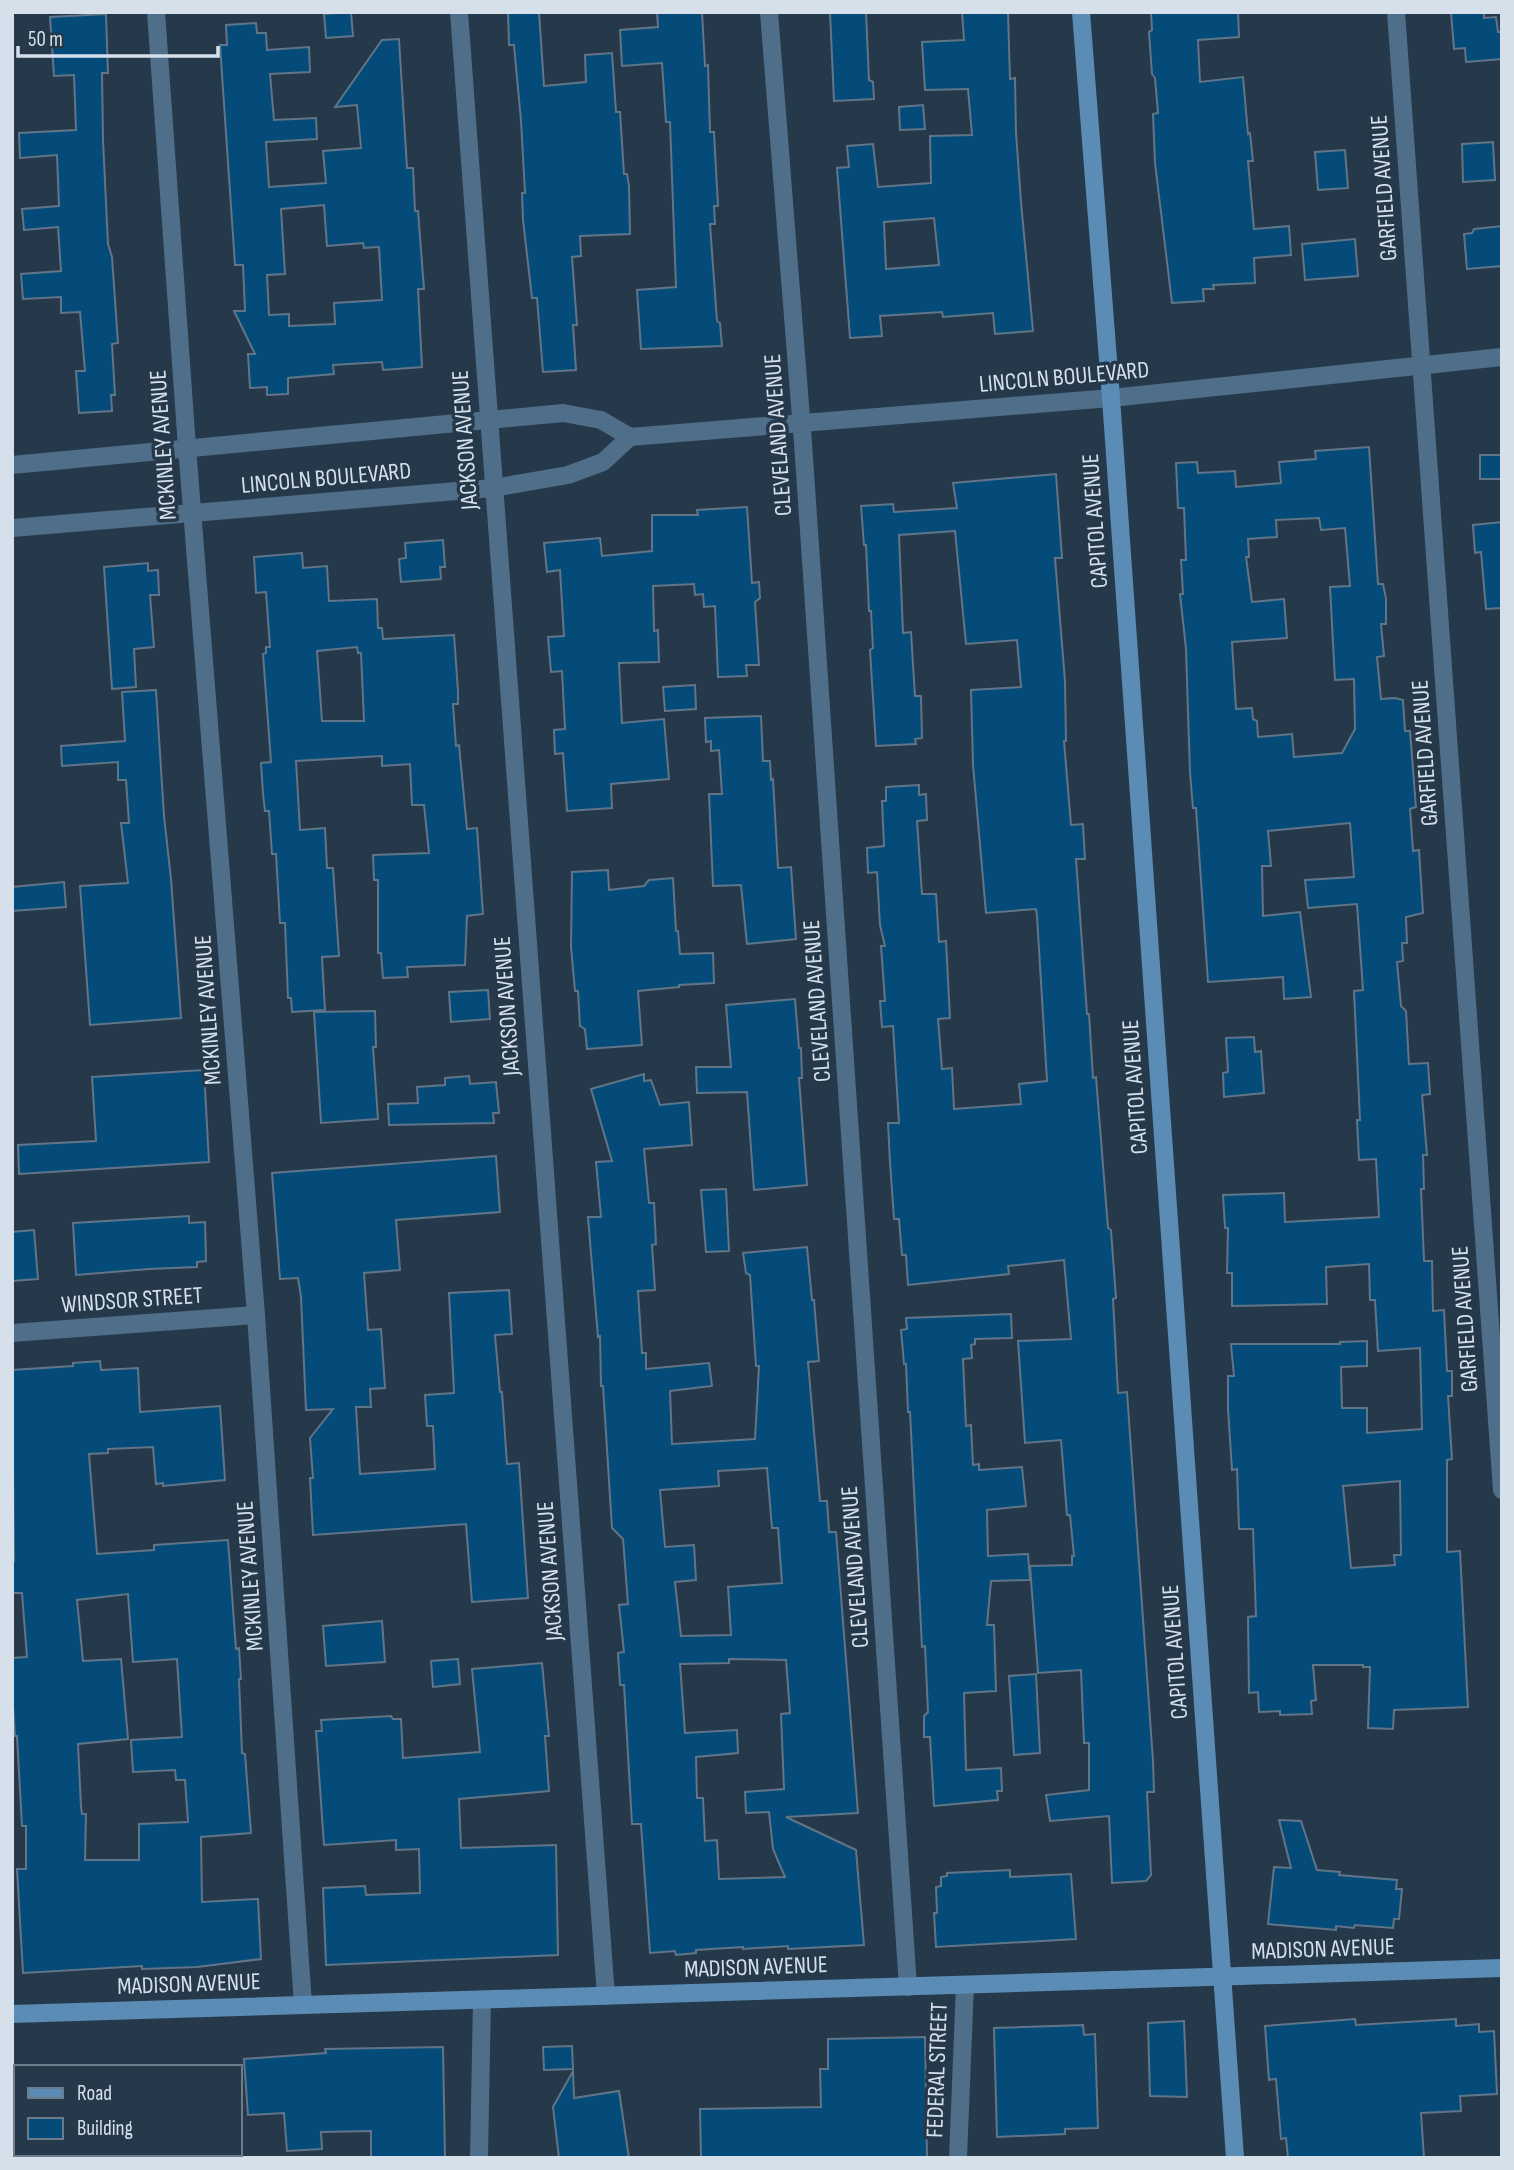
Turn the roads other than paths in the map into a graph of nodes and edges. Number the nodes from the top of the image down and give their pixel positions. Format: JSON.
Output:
{"nodes":[{"id":1,"x":156,"y":12,"type":"edge"},
{"id":2,"x":459,"y":12,"type":"edge"},
{"id":3,"x":769,"y":12,"type":"edge"},
{"id":4,"x":1081,"y":12,"type":"edge"},
{"id":5,"x":1396,"y":12,"type":"edge"},
{"id":6,"x":1502,"y":357,"type":"edge"},
{"id":7,"x":1422,"y":366,"type":"junction"},
{"id":8,"x":1111,"y":398,"type":"junction"},
{"id":9,"x":488,"y":419,"type":"junction"},
{"id":10,"x":802,"y":424,"type":"junction"},
{"id":11,"x":630,"y":437,"type":"junction"},
{"id":12,"x":187,"y":447,"type":"junction"},
{"id":13,"x":12,"y":465,"type":"edge"},
{"id":14,"x":493,"y":488,"type":"junction"},
{"id":15,"x":192,"y":514,"type":"junction"},
{"id":16,"x":12,"y":528,"type":"edge"},
{"id":17,"x":256,"y":1315,"type":"junction"},
{"id":18,"x":12,"y":1333,"type":"edge"},
{"id":19,"x":1502,"y":1490,"type":"edge"},
{"id":20,"x":1502,"y":1968,"type":"edge"},
{"id":21,"x":1222,"y":1977,"type":"junction"},
{"id":22,"x":965,"y":1985,"type":"junction"},
{"id":23,"x":908,"y":1987,"type":"junction"},
{"id":24,"x":607,"y":1996,"type":"junction"},
{"id":25,"x":482,"y":2000,"type":"junction"},
{"id":26,"x":303,"y":2005,"type":"junction"},
{"id":27,"x":12,"y":2014,"type":"edge"},
{"id":28,"x":479,"y":2158,"type":"edge"},
{"id":29,"x":958,"y":2158,"type":"edge"},
{"id":30,"x":1235,"y":2158,"type":"edge"}],
"edges":[{"from":1,"to":12,"type":"street","name":"MCKINLEY AVENUE"},
{"from":2,"to":9,"type":"street","name":"JACKSON AVENUE"},
{"from":3,"to":10,"type":"street","name":"CLEVELAND AVENUE"},
{"from":4,"to":8,"type":"main road","name":"CAPITOL AVENUE"},
{"from":5,"to":7,"type":"street","name":"GARFIELD AVENUE"},
{"from":6,"to":7,"type":"street","name":"LINCOLN BOULEVARD"},
{"from":7,"to":8,"type":"street","name":"LINCOLN BOULEVARD"},
{"from":7,"to":19,"type":"street","name":"GARFIELD AVENUE"},
{"from":8,"to":10,"type":"street","name":"LINCOLN BOULEVARD"},
{"from":8,"to":21,"type":"main road","name":"CAPITOL AVENUE"},
{"from":9,"to":11,"type":"street","name":"LINCOLN BOULEVARD"},
{"from":9,"to":12,"type":"street","name":"LINCOLN BOULEVARD"},
{"from":9,"to":14,"type":"street","name":"JACKSON AVENUE"},
{"from":10,"to":11,"type":"street","name":"LINCOLN BOULEVARD"},
{"from":10,"to":23,"type":"street","name":"CLEVELAND AVENUE"},
{"from":11,"to":14,"type":"street","name":"LINCOLN BOULEVARD"},
{"from":12,"to":13,"type":"street","name":"LINCOLN BOULEVARD"},
{"from":12,"to":15,"type":"street","name":"MCKINLEY AVENUE"},
{"from":14,"to":15,"type":"street","name":"LINCOLN BOULEVARD"},
{"from":14,"to":24,"type":"street","name":"JACKSON AVENUE"},
{"from":15,"to":16,"type":"street","name":"LINCOLN BOULEVARD"},
{"from":15,"to":17,"type":"street","name":"MCKINLEY AVENUE"},
{"from":17,"to":18,"type":"street","name":"WINDSOR STREET"},
{"from":17,"to":26,"type":"street","name":"MCKINLEY AVENUE"},
{"from":20,"to":21,"type":"main road","name":"MADISON AVENUE"},
{"from":21,"to":22,"type":"main road","name":"MADISON AVENUE"},
{"from":21,"to":30,"type":"main road","name":"CAPITOL AVENUE"},
{"from":22,"to":23,"type":"main road","name":"MADISON AVENUE"},
{"from":22,"to":29,"type":"street","name":"FEDERAL STREET"},
{"from":23,"to":24,"type":"main road","name":"MADISON AVENUE"},
{"from":24,"to":25,"type":"main road","name":"MADISON AVENUE"},
{"from":25,"to":26,"type":"main road","name":"MADISON AVENUE"},
{"from":25,"to":28,"type":"street"},
{"from":26,"to":27,"type":"main road","name":"MADISON AVENUE"}]}
